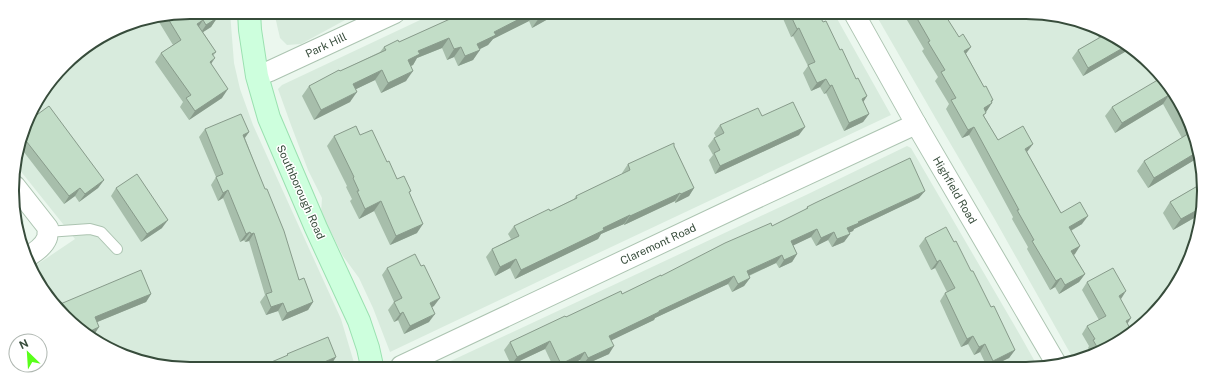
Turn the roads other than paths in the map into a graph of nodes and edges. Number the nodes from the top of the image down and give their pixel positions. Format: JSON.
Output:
{"nodes":[{"id":1,"x":249,"y":19,"type":"edge"},
{"id":2,"x":382,"y":19,"type":"edge"},
{"id":3,"x":857,"y":19,"type":"edge"},
{"id":4,"x":257,"y":76,"type":"junction"},
{"id":5,"x":916,"y":124,"type":"junction"},
{"id":6,"x":19,"y":191,"type":"edge"},
{"id":7,"x":47,"y":232,"type":"junction"},
{"id":8,"x":117,"y":249,"type":"dead end"},
{"id":9,"x":31,"y":254,"type":"edge"},
{"id":10,"x":1054,"y":360,"type":"edge"},
{"id":11,"x":371,"y":362,"type":"edge"},
{"id":12,"x":409,"y":362,"type":"edge"}],
"edges":[{"from":1,"to":4,"type":"street","name":"Southborough Road"},
{"from":2,"to":4,"type":"street","name":"Park Hill"},
{"from":3,"to":5,"type":"street","name":"Highfield Road"},
{"from":4,"to":11,"type":"street","name":"Southborough Road"},
{"from":5,"to":10,"type":"street","name":"Highfield Road"},
{"from":5,"to":12,"type":"street","name":"Claremont Road"},
{"from":6,"to":7,"type":"street"},
{"from":7,"to":8,"type":"lane"},
{"from":7,"to":9,"type":"street"}]}
